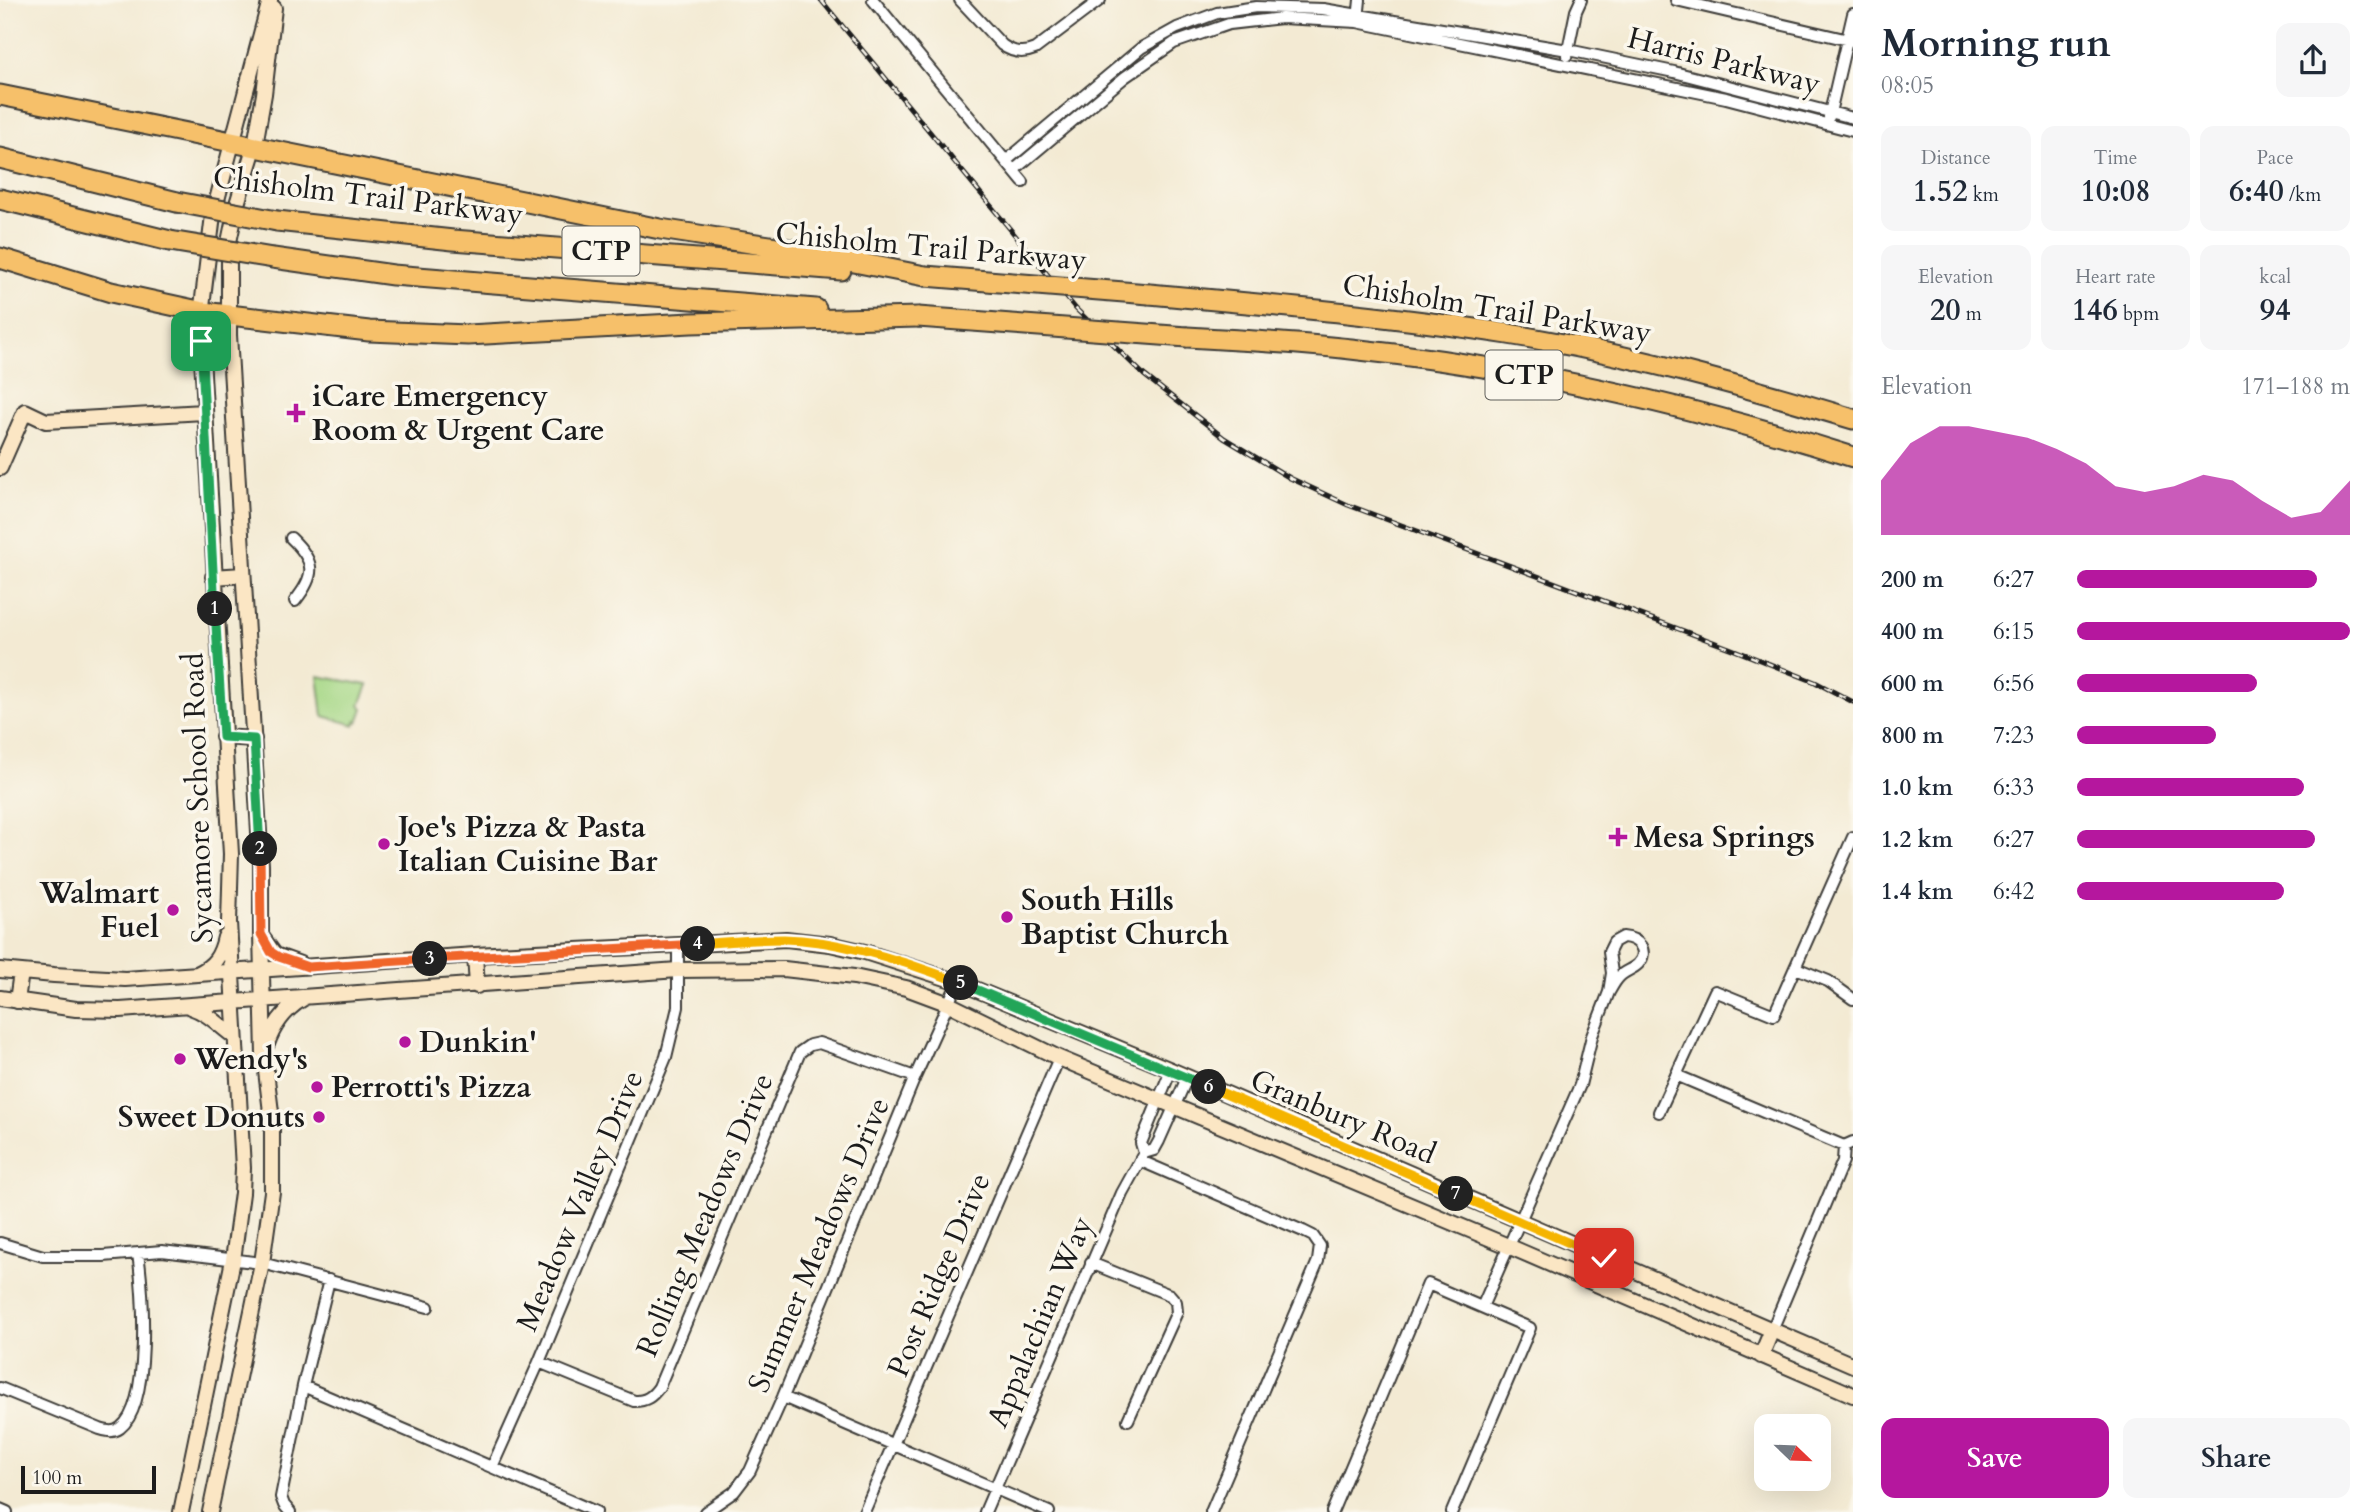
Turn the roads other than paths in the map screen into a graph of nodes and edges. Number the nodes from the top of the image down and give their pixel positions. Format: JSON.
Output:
{"nodes":[{"id":1,"x":270,"y":0,"type":"edge"},
{"id":2,"x":275,"y":0,"type":"edge"},
{"id":3,"x":873,"y":0,"type":"edge"},
{"id":4,"x":960,"y":0,"type":"edge"},
{"id":5,"x":1100,"y":0,"type":"edge"},
{"id":6,"x":1360,"y":0,"type":"edge"},
{"id":7,"x":1581,"y":0,"type":"edge"},
{"id":8,"x":1676,"y":0,"type":"edge"},
{"id":9,"x":1853,"y":14,"type":"edge"},
{"id":10,"x":1358,"y":18,"type":"junction"},
{"id":11,"x":1851,"y":40,"type":"edge"},
{"id":12,"x":1568,"y":50,"type":"junction"},
{"id":13,"x":1565,"y":65,"type":"junction"},
{"id":14,"x":0,"y":95,"type":"edge"},
{"id":15,"x":1829,"y":118,"type":"junction"},
{"id":16,"x":1853,"y":118,"type":"edge"},
{"id":17,"x":1853,"y":131,"type":"edge"},
{"id":18,"x":233,"y":142,"type":"junction"},
{"id":19,"x":255,"y":145,"type":"junction"},
{"id":20,"x":0,"y":158,"type":"edge"},
{"id":21,"x":1006,"y":161,"type":"junction"},
{"id":22,"x":1014,"y":170,"type":"junction"},
{"id":23,"x":1024,"y":182,"type":"dead end"},
{"id":24,"x":0,"y":199,"type":"edge"},
{"id":25,"x":0,"y":258,"type":"edge"},
{"id":26,"x":925,"y":276,"type":"junction"},
{"id":27,"x":203,"y":312,"type":"junction"},
{"id":28,"x":229,"y":315,"type":"junction"},
{"id":29,"x":918,"y":317,"type":"junction"},
{"id":30,"x":205,"y":412,"type":"junction"},
{"id":31,"x":1853,"y":419,"type":"edge"},
{"id":32,"x":1853,"y":457,"type":"edge"},
{"id":33,"x":0,"y":468,"type":"edge"},
{"id":34,"x":291,"y":538,"type":"dead end"},
{"id":35,"x":243,"y":575,"type":"junction"},
{"id":36,"x":214,"y":576,"type":"junction"},
{"id":37,"x":295,"y":601,"type":"dead end"},
{"id":38,"x":223,"y":737,"type":"junction"},
{"id":39,"x":254,"y":739,"type":"junction"},
{"id":40,"x":1852,"y":842,"type":"edge"},
{"id":41,"x":229,"y":922,"type":"junction"},
{"id":42,"x":261,"y":934,"type":"junction"},
{"id":43,"x":678,"y":945,"type":"junction"},
{"id":44,"x":475,"y":955,"type":"junction"},
{"id":45,"x":308,"y":967,"type":"junction"},
{"id":46,"x":1796,"y":968,"type":"junction"},
{"id":47,"x":0,"y":970,"type":"edge"},
{"id":48,"x":678,"y":970,"type":"junction"},
{"id":49,"x":262,"y":971,"type":"junction"},
{"id":50,"x":21,"y":972,"type":"junction"},
{"id":51,"x":232,"y":973,"type":"junction"},
{"id":52,"x":194,"y":975,"type":"junction"},
{"id":53,"x":958,"y":982,"type":"junction"},
{"id":54,"x":477,"y":986,"type":"junction"},
{"id":55,"x":1609,"y":992,"type":"junction"},
{"id":56,"x":308,"y":995,"type":"junction"},
{"id":57,"x":0,"y":999,"type":"edge"},
{"id":58,"x":1853,"y":999,"type":"edge"},
{"id":59,"x":17,"y":1001,"type":"junction"},
{"id":60,"x":263,"y":1001,"type":"junction"},
{"id":61,"x":233,"y":1002,"type":"junction"},
{"id":62,"x":949,"y":1004,"type":"junction"},
{"id":63,"x":185,"y":1006,"type":"junction"},
{"id":64,"x":235,"y":1037,"type":"junction"},
{"id":65,"x":264,"y":1055,"type":"junction"},
{"id":66,"x":1059,"y":1058,"type":"junction"},
{"id":67,"x":1171,"y":1070,"type":"junction"},
{"id":68,"x":1676,"y":1075,"type":"junction"},
{"id":69,"x":915,"y":1077,"type":"junction"},
{"id":70,"x":1187,"y":1078,"type":"junction"},
{"id":71,"x":1158,"y":1100,"type":"junction"},
{"id":72,"x":1174,"y":1106,"type":"junction"},
{"id":73,"x":1659,"y":1112,"type":"dead end"},
{"id":74,"x":1848,"y":1144,"type":"edge"},
{"id":75,"x":1143,"y":1157,"type":"junction"},
{"id":76,"x":1520,"y":1221,"type":"junction"},
{"id":77,"x":0,"y":1243,"type":"edge"},
{"id":78,"x":1508,"y":1245,"type":"junction"},
{"id":79,"x":138,"y":1253,"type":"junction"},
{"id":80,"x":233,"y":1260,"type":"junction"},
{"id":81,"x":1091,"y":1263,"type":"junction"},
{"id":82,"x":262,"y":1264,"type":"junction"},
{"id":83,"x":329,"y":1280,"type":"junction"},
{"id":84,"x":428,"y":1307,"type":"dead end"},
{"id":85,"x":1482,"y":1307,"type":"junction"},
{"id":86,"x":1772,"y":1330,"type":"junction"},
{"id":87,"x":1761,"y":1356,"type":"junction"},
{"id":88,"x":539,"y":1362,"type":"junction"},
{"id":89,"x":1853,"y":1365,"type":"edge"},
{"id":90,"x":303,"y":1386,"type":"junction"},
{"id":91,"x":0,"y":1388,"type":"edge"},
{"id":92,"x":1853,"y":1395,"type":"edge"},
{"id":93,"x":783,"y":1397,"type":"junction"},
{"id":94,"x":1128,"y":1420,"type":"dead end"},
{"id":95,"x":893,"y":1445,"type":"junction"},
{"id":96,"x":492,"y":1467,"type":"junction"},
{"id":97,"x":995,"y":1489,"type":"junction"},
{"id":98,"x":0,"y":1509,"type":"edge"},
{"id":99,"x":7,"y":1512,"type":"edge"},
{"id":100,"x":181,"y":1512,"type":"edge"},
{"id":101,"x":210,"y":1512,"type":"edge"},
{"id":102,"x":290,"y":1512,"type":"edge"},
{"id":103,"x":596,"y":1512,"type":"edge"},
{"id":104,"x":705,"y":1512,"type":"edge"},
{"id":105,"x":864,"y":1512,"type":"edge"},
{"id":106,"x":985,"y":1512,"type":"edge"},
{"id":107,"x":1049,"y":1512,"type":"edge"},
{"id":108,"x":1211,"y":1512,"type":"edge"},
{"id":109,"x":1332,"y":1512,"type":"edge"},
{"id":110,"x":1452,"y":1512,"type":"edge"}],
"edges":[{"from":1,"to":18,"type":"main road","name":"Sycamore School Road"},
{"from":2,"to":19,"type":"main road","name":"Sycamore School Road"},
{"from":3,"to":21,"type":"street"},
{"from":4,"to":5,"type":"street"},
{"from":6,"to":10,"type":"street"},
{"from":7,"to":12,"type":"street"},
{"from":8,"to":11,"type":"street"},
{"from":9,"to":11,"type":"street"},
{"from":10,"to":12,"type":"street","name":"Harris Parkway"},
{"from":10,"to":13,"type":"street","name":"Harris Parkway"},
{"from":10,"to":21,"type":"street","name":"Harris Parkway"},
{"from":10,"to":22,"type":"street","name":"Harris Parkway"},
{"from":11,"to":15,"type":"street"},
{"from":12,"to":13,"type":"street"},
{"from":12,"to":15,"type":"street","name":"Harris Parkway"},
{"from":13,"to":15,"type":"street","name":"Harris Parkway"},
{"from":14,"to":18,"type":"highway"},
{"from":15,"to":16,"type":"street","name":"Harris Parkway"},
{"from":15,"to":17,"type":"street","name":"Harris Parkway"},
{"from":18,"to":19,"type":"highway"},
{"from":18,"to":27,"type":"main road","name":"Sycamore School Road"},
{"from":19,"to":26,"type":"highway"},
{"from":19,"to":28,"type":"main road","name":"Sycamore School Road"},
{"from":20,"to":26,"type":"highway","name":"Chisholm Trail Parkway","number":"CTP","bridge":true},
{"from":21,"to":22,"type":"street"},
{"from":22,"to":23,"type":"street"},
{"from":24,"to":29,"type":"highway","name":"Chisholm Trail Parkway","number":"CTP","bridge":true},
{"from":25,"to":27,"type":"highway"},
{"from":26,"to":31,"type":"highway","name":"Chisholm Trail Parkway","number":"CTP","bridge":true},
{"from":27,"to":28,"type":"highway"},
{"from":27,"to":30,"type":"main road","name":"Sycamore School Road"},
{"from":28,"to":29,"type":"highway"},
{"from":28,"to":35,"type":"main road","name":"Sycamore School Road"},
{"from":29,"to":32,"type":"highway","name":"Chisholm Trail Parkway","number":"CTP","bridge":true},
{"from":30,"to":33,"type":"main road"},
{"from":30,"to":36,"type":"main road","name":"Sycamore School Road"},
{"from":34,"to":37,"type":"street"},
{"from":35,"to":36,"type":"main road"},
{"from":35,"to":39,"type":"main road","name":"Sycamore School Road"},
{"from":36,"to":38,"type":"main road","name":"Sycamore School Road"},
{"from":38,"to":39,"type":"main road"},
{"from":38,"to":41,"type":"main road","name":"Sycamore School Road"},
{"from":39,"to":42,"type":"main road","name":"Sycamore School Road"},
{"from":40,"to":46,"type":"street"},
{"from":41,"to":51,"type":"main road","name":"Sycamore School Road"},
{"from":41,"to":52,"type":"main road"},
{"from":42,"to":45,"type":"main road"},
{"from":42,"to":49,"type":"main road","name":"Sycamore School Road"},
{"from":43,"to":44,"type":"main road","name":"Granbury Road"},
{"from":43,"to":48,"type":"street","name":"Meadow Valley Drive"},
{"from":43,"to":53,"type":"main road","name":"Granbury Road"},
{"from":44,"to":45,"type":"main road","name":"Granbury Road"},
{"from":44,"to":54,"type":"main road"},
{"from":45,"to":49,"type":"main road","name":"Granbury Road"},
{"from":46,"to":58,"type":"street"},
{"from":46,"to":68,"type":"street"},
{"from":47,"to":50,"type":"main road","name":"Granbury Road"},
{"from":48,"to":54,"type":"main road","name":"Granbury Road"},
{"from":48,"to":62,"type":"main road","name":"Granbury Road"},
{"from":48,"to":88,"type":"street","name":"Meadow Valley Drive"},
{"from":49,"to":51,"type":"main road","name":"Granbury Road"},
{"from":49,"to":60,"type":"main road","name":"Sycamore School Road"},
{"from":50,"to":52,"type":"main road","name":"Granbury Road"},
{"from":50,"to":59,"type":"main road"},
{"from":51,"to":52,"type":"main road","name":"Granbury Road"},
{"from":51,"to":61,"type":"main road","name":"Sycamore School Road"},
{"from":53,"to":62,"type":"street","name":"Summer Meadows Drive"},
{"from":53,"to":67,"type":"main road","name":"Granbury Road"},
{"from":54,"to":56,"type":"main road","name":"Granbury Road"},
{"from":55,"to":55,"type":"street"},
{"from":55,"to":76,"type":"street"},
{"from":56,"to":60,"type":"main road","name":"Granbury Road"},
{"from":56,"to":65,"type":"main road"},
{"from":57,"to":59,"type":"main road","name":"Granbury Road"},
{"from":59,"to":63,"type":"main road","name":"Granbury Road"},
{"from":60,"to":61,"type":"main road","name":"Granbury Road"},
{"from":60,"to":65,"type":"main road","name":"Sycamore School Road"},
{"from":61,"to":63,"type":"main road","name":"Granbury Road"},
{"from":61,"to":64,"type":"main road","name":"Sycamore School Road"},
{"from":62,"to":66,"type":"main road","name":"Granbury Road"},
{"from":62,"to":69,"type":"street","name":"Summer Meadows Drive"},
{"from":63,"to":64,"type":"main road"},
{"from":64,"to":80,"type":"main road","name":"Sycamore School Road"},
{"from":65,"to":82,"type":"main road","name":"Sycamore School Road"},
{"from":66,"to":71,"type":"main road","name":"Granbury Road"},
{"from":66,"to":95,"type":"street","name":"Post Ridge Drive"},
{"from":67,"to":70,"type":"main road","name":"Granbury Road"},
{"from":67,"to":71,"type":"street","name":"Appalachian Way"},
{"from":68,"to":73,"type":"street"},
{"from":68,"to":74,"type":"street"},
{"from":69,"to":88,"type":"street","name":"Rolling Meadows Drive"},
{"from":69,"to":93,"type":"street","name":"Summer Meadows Drive"},
{"from":70,"to":72,"type":"street","name":"Appalachian Way"},
{"from":70,"to":76,"type":"main road","name":"Granbury Road"},
{"from":71,"to":72,"type":"main road","name":"Granbury Road"},
{"from":71,"to":75,"type":"street","name":"Appalachian Way"},
{"from":72,"to":75,"type":"street","name":"Appalachian Way"},
{"from":72,"to":78,"type":"main road","name":"Granbury Road"},
{"from":74,"to":86,"type":"street"},
{"from":75,"to":81,"type":"street","name":"Appalachian Way"},
{"from":75,"to":108,"type":"street"},
{"from":76,"to":78,"type":"street"},
{"from":76,"to":86,"type":"main road","name":"Granbury Road"},
{"from":77,"to":79,"type":"street"},
{"from":78,"to":85,"type":"street"},
{"from":78,"to":87,"type":"main road","name":"Granbury Road"},
{"from":79,"to":80,"type":"street"},
{"from":79,"to":91,"type":"street"},
{"from":80,"to":82,"type":"street"},
{"from":80,"to":100,"type":"main road","name":"Sycamore School Road"},
{"from":81,"to":94,"type":"street"},
{"from":81,"to":97,"type":"street","name":"Appalachian Way"},
{"from":82,"to":83,"type":"street"},
{"from":82,"to":101,"type":"main road","name":"Sycamore School Road"},
{"from":83,"to":84,"type":"street"},
{"from":83,"to":90,"type":"street"},
{"from":85,"to":109,"type":"street"},
{"from":85,"to":110,"type":"street"},
{"from":86,"to":87,"type":"main road"},
{"from":86,"to":89,"type":"main road","name":"Granbury Road"},
{"from":87,"to":92,"type":"main road","name":"Granbury Road"},
{"from":88,"to":96,"type":"street","name":"Meadow Valley Drive"},
{"from":90,"to":96,"type":"street"},
{"from":90,"to":102,"type":"street"},
{"from":93,"to":95,"type":"street"},
{"from":93,"to":104,"type":"street","name":"Summer Meadows Drive"},
{"from":95,"to":97,"type":"street"},
{"from":95,"to":105,"type":"street","name":"Post Ridge Drive"},
{"from":96,"to":103,"type":"street"},
{"from":97,"to":106,"type":"street","name":"Appalachian Way"},
{"from":97,"to":107,"type":"street"},
{"from":98,"to":99,"type":"street"}]}
